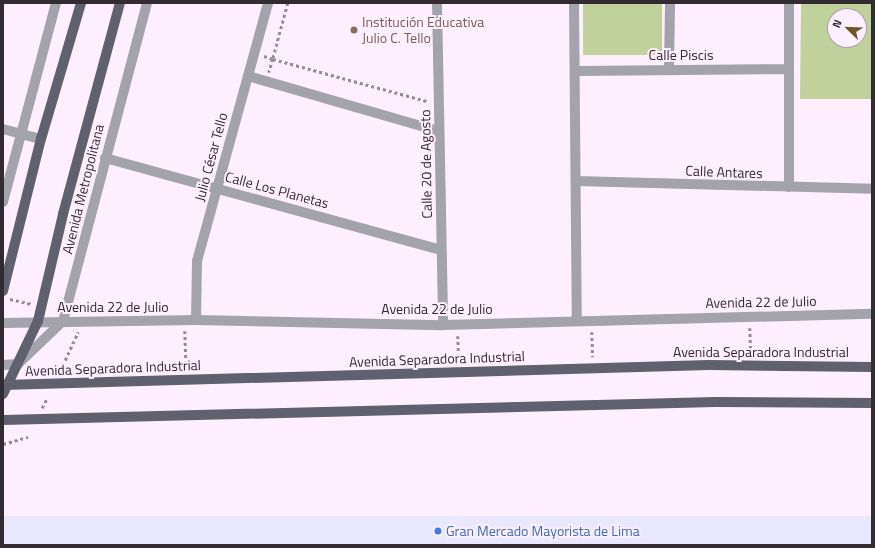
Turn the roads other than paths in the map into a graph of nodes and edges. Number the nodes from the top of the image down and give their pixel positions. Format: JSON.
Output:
{"nodes":[{"id":1,"x":56,"y":3,"type":"edge"},
{"id":2,"x":81,"y":3,"type":"edge"},
{"id":3,"x":120,"y":3,"type":"edge"},
{"id":4,"x":147,"y":3,"type":"edge"},
{"id":5,"x":268,"y":3,"type":"edge"},
{"id":6,"x":437,"y":3,"type":"edge"},
{"id":7,"x":574,"y":3,"type":"edge"},
{"id":8,"x":670,"y":3,"type":"edge"},
{"id":9,"x":788,"y":3,"type":"edge"},
{"id":10,"x":669,"y":69,"type":"junction"},
{"id":11,"x":789,"y":69,"type":"junction"},
{"id":12,"x":574,"y":71,"type":"junction"},
{"id":13,"x":248,"y":76,"type":"junction"},
{"id":14,"x":3,"y":129,"type":"edge"},
{"id":15,"x":439,"y":131,"type":"junction"},
{"id":16,"x":22,"y":134,"type":"junction"},
{"id":17,"x":41,"y":139,"type":"junction"},
{"id":18,"x":105,"y":158,"type":"junction"},
{"id":19,"x":576,"y":181,"type":"junction"},
{"id":20,"x":789,"y":187,"type":"junction"},
{"id":21,"x":217,"y":189,"type":"junction"},
{"id":22,"x":872,"y":189,"type":"edge"},
{"id":23,"x":3,"y":202,"type":"edge"},
{"id":24,"x":441,"y":250,"type":"junction"},
{"id":25,"x":3,"y":291,"type":"edge"},
{"id":26,"x":872,"y":314,"type":"edge"},
{"id":27,"x":196,"y":320,"type":"junction"},
{"id":28,"x":577,"y":320,"type":"junction"},
{"id":29,"x":38,"y":321,"type":"junction"},
{"id":30,"x":63,"y":321,"type":"junction"},
{"id":31,"x":3,"y":323,"type":"edge"},
{"id":32,"x":443,"y":324,"type":"junction"},
{"id":33,"x":18,"y":364,"type":"junction"},
{"id":34,"x":3,"y":365,"type":"edge"},
{"id":35,"x":872,"y":367,"type":"edge"},
{"id":36,"x":5,"y":388,"type":"edge"},
{"id":37,"x":872,"y":403,"type":"edge"},
{"id":38,"x":3,"y":420,"type":"edge"}],
"edges":[{"from":1,"to":16,"type":"street"},
{"from":2,"to":17,"type":"main road"},
{"from":3,"to":29,"type":"main road","name":"Avenida Metropolitana"},
{"from":4,"to":18,"type":"street","name":"Avenida Metropolitana"},
{"from":5,"to":13,"type":"street","name":"Julio César Tello"},
{"from":6,"to":15,"type":"street","name":"Calle 20 de Agosto"},
{"from":7,"to":12,"type":"street"},
{"from":8,"to":10,"type":"street"},
{"from":9,"to":11,"type":"street"},
{"from":10,"to":11,"type":"street","name":"Calle Piscis"},
{"from":10,"to":12,"type":"street","name":"Calle Piscis"},
{"from":11,"to":20,"type":"street"},
{"from":12,"to":19,"type":"street"},
{"from":13,"to":15,"type":"street"},
{"from":13,"to":21,"type":"street","name":"Julio César Tello"},
{"from":14,"to":16,"type":"street"},
{"from":15,"to":24,"type":"street","name":"Calle 20 de Agosto"},
{"from":16,"to":17,"type":"street"},
{"from":16,"to":23,"type":"street"},
{"from":17,"to":25,"type":"main road"},
{"from":18,"to":21,"type":"street","name":"Calle Los Planetas"},
{"from":18,"to":30,"type":"street","name":"Avenida Metropolitana"},
{"from":19,"to":20,"type":"street","name":"Calle Antares"},
{"from":19,"to":28,"type":"street"},
{"from":20,"to":22,"type":"street","name":"Calle Antares"},
{"from":21,"to":24,"type":"street","name":"Calle Los Planetas"},
{"from":21,"to":27,"type":"street","name":"Julio César Tello"},
{"from":24,"to":32,"type":"street","name":"Calle 20 de Agosto"},
{"from":26,"to":28,"type":"street","name":"Avenida 22 de Julio"},
{"from":27,"to":30,"type":"street","name":"Avenida 22 de Julio"},
{"from":27,"to":32,"type":"street","name":"Avenida 22 de Julio"},
{"from":28,"to":32,"type":"street","name":"Avenida 22 de Julio"},
{"from":29,"to":30,"type":"street","name":"Avenida 22 de Julio"},
{"from":29,"to":31,"type":"street","name":"Avenida 22 de Julio"},
{"from":29,"to":33,"type":"main road","name":"Avenida Metropolitana"},
{"from":30,"to":33,"type":"street","name":"Avenida Metropolitana"},
{"from":33,"to":34,"type":"street"},
{"from":33,"to":36,"type":"main road","name":"Avenida Metropolitana"},
{"from":35,"to":36,"type":"main road","name":"Avenida Separadora Industrial"},
{"from":37,"to":38,"type":"main road"}]}
